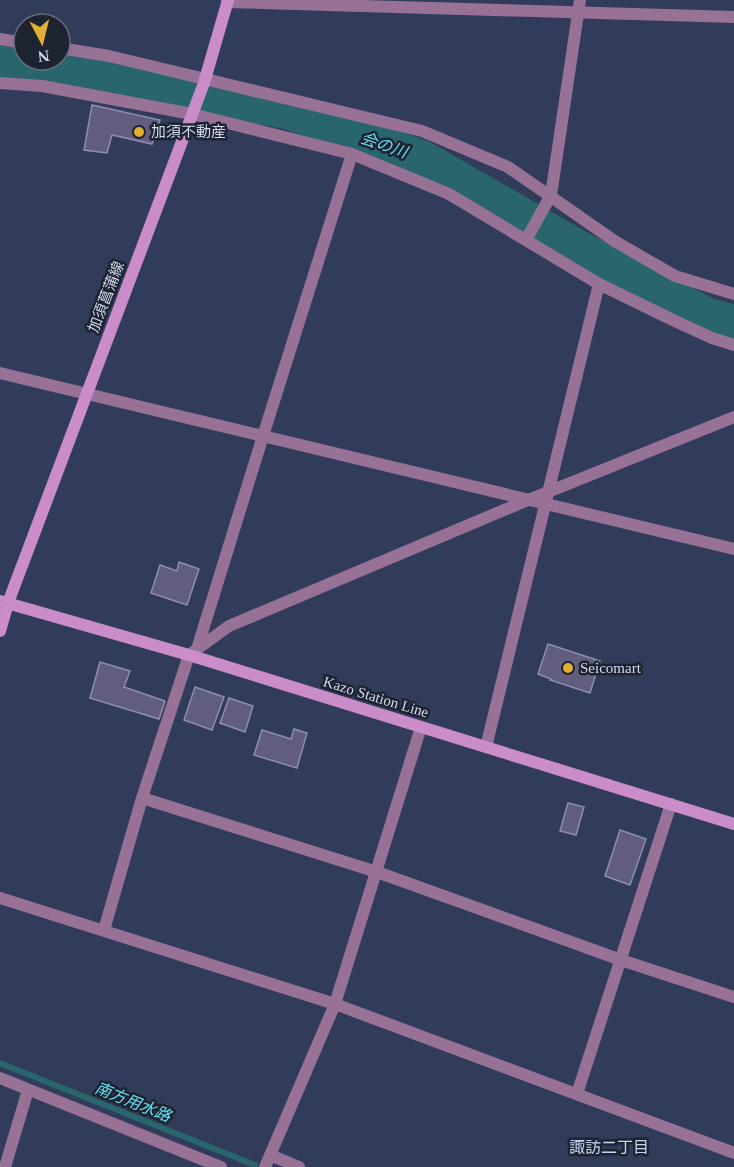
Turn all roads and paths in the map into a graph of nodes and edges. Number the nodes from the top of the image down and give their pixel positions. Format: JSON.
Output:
{"nodes":[{"id":1,"x":580,"y":0,"type":"edge"},
{"id":2,"x":228,"y":1,"type":"edge"},
{"id":3,"x":579,"y":13,"type":"junction"},
{"id":4,"x":734,"y":17,"type":"edge"},
{"id":5,"x":72,"y":50,"type":"edge"},
{"id":6,"x":205,"y":81,"type":"junction"},
{"id":7,"x":0,"y":84,"type":"edge"},
{"id":8,"x":193,"y":111,"type":"junction"},
{"id":9,"x":352,"y":154,"type":"junction"},
{"id":10,"x":551,"y":195,"type":"junction"},
{"id":11,"x":526,"y":240,"type":"junction"},
{"id":12,"x":599,"y":284,"type":"junction"},
{"id":13,"x":734,"y":294,"type":"edge"},
{"id":14,"x":734,"y":345,"type":"edge"},
{"id":15,"x":0,"y":373,"type":"edge"},
{"id":16,"x":86,"y":393,"type":"junction"},
{"id":17,"x":734,"y":417,"type":"edge"},
{"id":18,"x":263,"y":436,"type":"junction"},
{"id":19,"x":547,"y":498,"type":"junction"},
{"id":20,"x":528,"y":500,"type":"junction"},
{"id":21,"x":734,"y":549,"type":"edge"},
{"id":22,"x":4,"y":602,"type":"edge"},
{"id":23,"x":0,"y":631,"type":"edge"},
{"id":24,"x":193,"y":652,"type":"junction"},
{"id":25,"x":421,"y":727,"type":"junction"},
{"id":26,"x":486,"y":747,"type":"junction"},
{"id":27,"x":142,"y":798,"type":"junction"},
{"id":28,"x":671,"y":804,"type":"junction"},
{"id":29,"x":734,"y":824,"type":"edge"},
{"id":30,"x":377,"y":872,"type":"junction"},
{"id":31,"x":0,"y":898,"type":"edge"},
{"id":32,"x":104,"y":930,"type":"junction"},
{"id":33,"x":621,"y":960,"type":"junction"},
{"id":34,"x":734,"y":997,"type":"edge"},
{"id":35,"x":335,"y":1004,"type":"junction"},
{"id":36,"x":0,"y":1078,"type":"edge"},
{"id":37,"x":28,"y":1090,"type":"junction"},
{"id":38,"x":577,"y":1094,"type":"junction"},
{"id":39,"x":734,"y":1153,"type":"edge"},
{"id":40,"x":268,"y":1161,"type":"edge"},
{"id":41,"x":5,"y":1167,"type":"edge"},
{"id":42,"x":221,"y":1167,"type":"edge"},
{"id":43,"x":299,"y":1167,"type":"edge"}],
"edges":[{"from":1,"to":3,"type":"street"},
{"from":2,"to":3,"type":"street"},
{"from":2,"to":6,"type":"main road","name":"加須菖蒲線"},
{"from":3,"to":4,"type":"street"},
{"from":3,"to":10,"type":"street"},
{"from":5,"to":6,"type":"street"},
{"from":6,"to":8,"type":"main road","name":"加須菖蒲線"},
{"from":6,"to":10,"type":"street"},
{"from":7,"to":8,"type":"street"},
{"from":8,"to":9,"type":"street"},
{"from":8,"to":16,"type":"main road","name":"加須菖蒲線"},
{"from":9,"to":11,"type":"street"},
{"from":9,"to":18,"type":"street"},
{"from":10,"to":11,"type":"street"},
{"from":10,"to":13,"type":"street"},
{"from":11,"to":12,"type":"street"},
{"from":12,"to":14,"type":"street"},
{"from":12,"to":19,"type":"street"},
{"from":15,"to":16,"type":"street"},
{"from":16,"to":18,"type":"street"},
{"from":16,"to":22,"type":"main road","name":"加須菖蒲線"},
{"from":17,"to":19,"type":"street"},
{"from":18,"to":20,"type":"street"},
{"from":18,"to":24,"type":"street"},
{"from":19,"to":20,"type":"street"},
{"from":19,"to":21,"type":"street"},
{"from":19,"to":26,"type":"street"},
{"from":20,"to":24,"type":"street"},
{"from":22,"to":23,"type":"main road","name":"加須菖蒲線"},
{"from":22,"to":24,"type":"main road","name":"Kazo Station Line"},
{"from":24,"to":25,"type":"main road","name":"Kazo Station Line"},
{"from":24,"to":27,"type":"street"},
{"from":25,"to":26,"type":"main road","name":"Kazo Station Line"},
{"from":25,"to":30,"type":"street"},
{"from":26,"to":28,"type":"main road","name":"Kazo Station Line"},
{"from":27,"to":30,"type":"street"},
{"from":27,"to":32,"type":"street"},
{"from":28,"to":29,"type":"main road","name":"Kazo Station Line"},
{"from":28,"to":33,"type":"street"},
{"from":30,"to":33,"type":"street"},
{"from":30,"to":35,"type":"street"},
{"from":31,"to":32,"type":"street"},
{"from":32,"to":35,"type":"street"},
{"from":33,"to":34,"type":"street"},
{"from":33,"to":38,"type":"street"},
{"from":35,"to":38,"type":"street"},
{"from":35,"to":40,"type":"street"},
{"from":36,"to":37,"type":"street"},
{"from":37,"to":41,"type":"street"},
{"from":37,"to":42,"type":"street"},
{"from":38,"to":39,"type":"street"},
{"from":40,"to":43,"type":"street"}]}
